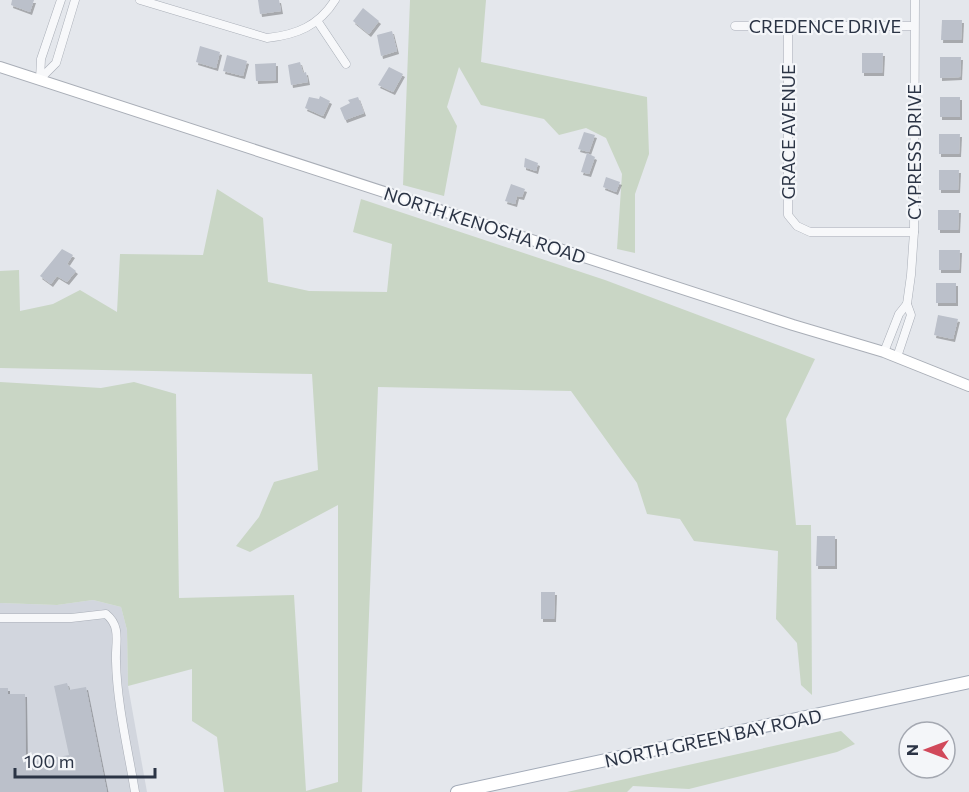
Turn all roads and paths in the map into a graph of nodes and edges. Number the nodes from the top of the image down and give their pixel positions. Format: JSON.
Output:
{"nodes":[{"id":1,"x":61,"y":0,"type":"edge"},
{"id":2,"x":75,"y":0,"type":"edge"},
{"id":3,"x":140,"y":0,"type":"edge"},
{"id":4,"x":335,"y":0,"type":"edge"},
{"id":5,"x":915,"y":0,"type":"edge"},
{"id":6,"x":318,"y":22,"type":"junction"},
{"id":7,"x":789,"y":25,"type":"junction"},
{"id":8,"x":735,"y":26,"type":"dead end"},
{"id":9,"x":914,"y":26,"type":"junction"},
{"id":10,"x":346,"y":64,"type":"dead end"},
{"id":11,"x":0,"y":68,"type":"edge"},
{"id":12,"x":40,"y":79,"type":"junction"},
{"id":13,"x":914,"y":232,"type":"junction"},
{"id":14,"x":907,"y":304,"type":"junction"},
{"id":15,"x":884,"y":352,"type":"junction"},
{"id":16,"x":897,"y":357,"type":"junction"},
{"id":17,"x":969,"y":386,"type":"edge"},
{"id":18,"x":0,"y":618,"type":"edge"},
{"id":19,"x":969,"y":682,"type":"edge"},
{"id":20,"x":135,"y":792,"type":"edge"},
{"id":21,"x":457,"y":792,"type":"edge"}],
"edges":[{"from":1,"to":12,"type":"street"},
{"from":2,"to":12,"type":"street"},
{"from":3,"to":6,"type":"street"},
{"from":4,"to":6,"type":"street"},
{"from":5,"to":9,"type":"street","name":"CYPRESS DRIVE"},
{"from":6,"to":10,"type":"street"},
{"from":7,"to":8,"type":"street","name":"CREDENCE DRIVE"},
{"from":7,"to":9,"type":"street","name":"CREDENCE DRIVE"},
{"from":7,"to":13,"type":"street","name":"GRACE AVENUE"},
{"from":9,"to":13,"type":"street","name":"CYPRESS DRIVE"},
{"from":11,"to":12,"type":"street","name":"NORTH KENOSHA ROAD"},
{"from":12,"to":15,"type":"street","name":"NORTH KENOSHA ROAD"},
{"from":13,"to":14,"type":"street","name":"CYPRESS DRIVE"},
{"from":14,"to":15,"type":"street","name":"CYPRESS DRIVE"},
{"from":14,"to":16,"type":"street","name":"CYPRESS DRIVE"},
{"from":15,"to":16,"type":"street","name":"NORTH KENOSHA ROAD"},
{"from":16,"to":17,"type":"street","name":"NORTH KENOSHA ROAD"},
{"from":18,"to":20,"type":"street"},
{"from":19,"to":21,"type":"main road","name":"NORTH GREEN BAY ROAD"}]}
